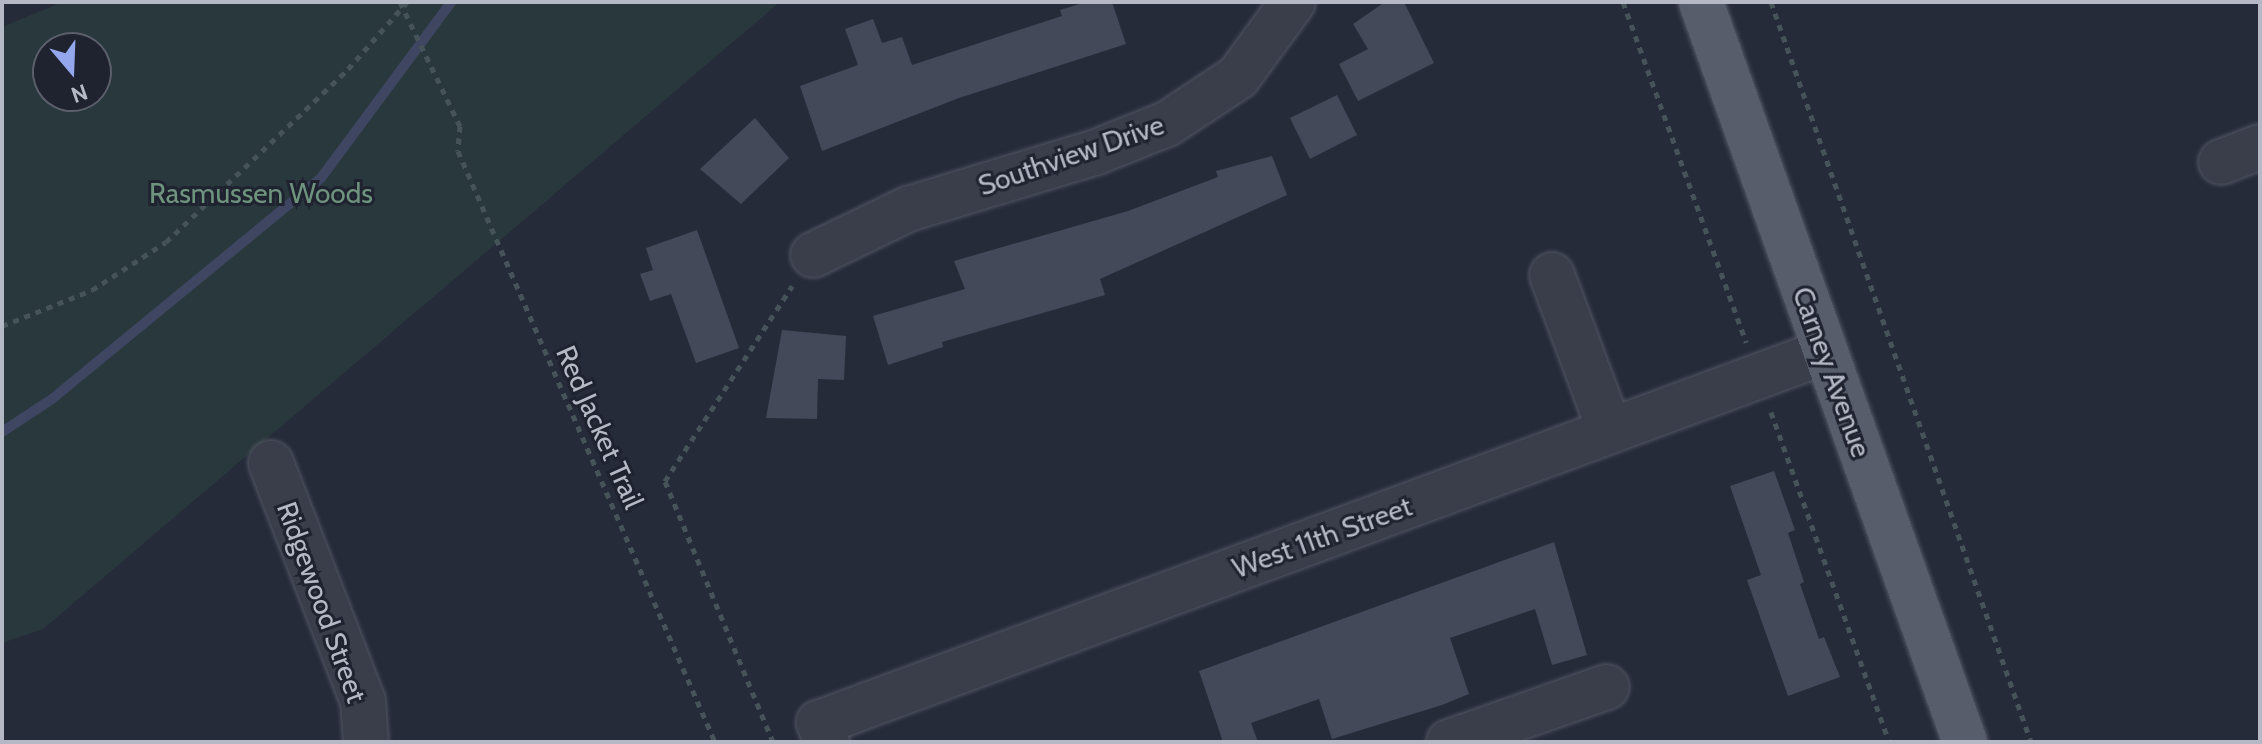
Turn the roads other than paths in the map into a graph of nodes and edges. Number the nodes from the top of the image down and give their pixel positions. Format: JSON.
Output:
{"nodes":[{"id":1,"x":1293,"y":2,"type":"edge"},
{"id":2,"x":1701,"y":2,"type":"edge"},
{"id":3,"x":813,"y":255,"type":"road end"},
{"id":4,"x":1552,"y":275,"type":"dead end"},
{"id":5,"x":1824,"y":352,"type":"junction"},
{"id":6,"x":1610,"y":431,"type":"junction"},
{"id":7,"x":271,"y":463,"type":"dead end"},
{"id":8,"x":1607,"y":687,"type":"dead end"},
{"id":9,"x":823,"y":733,"type":"edge"},
{"id":10,"x":366,"y":742,"type":"edge"},
{"id":11,"x":1449,"y":742,"type":"edge"},
{"id":12,"x":1965,"y":742,"type":"edge"}],
"edges":[{"from":1,"to":3,"type":"street","name":"Southview Drive"},
{"from":2,"to":5,"type":"main road","name":"Carney Avenue"},
{"from":4,"to":6,"type":"street"},
{"from":5,"to":6,"type":"street","name":"West 11th Street"},
{"from":5,"to":12,"type":"main road","name":"Carney Avenue"},
{"from":6,"to":9,"type":"street","name":"West 11th Street"},
{"from":7,"to":10,"type":"street","name":"Ridgewood Street"},
{"from":8,"to":11,"type":"street"}]}
